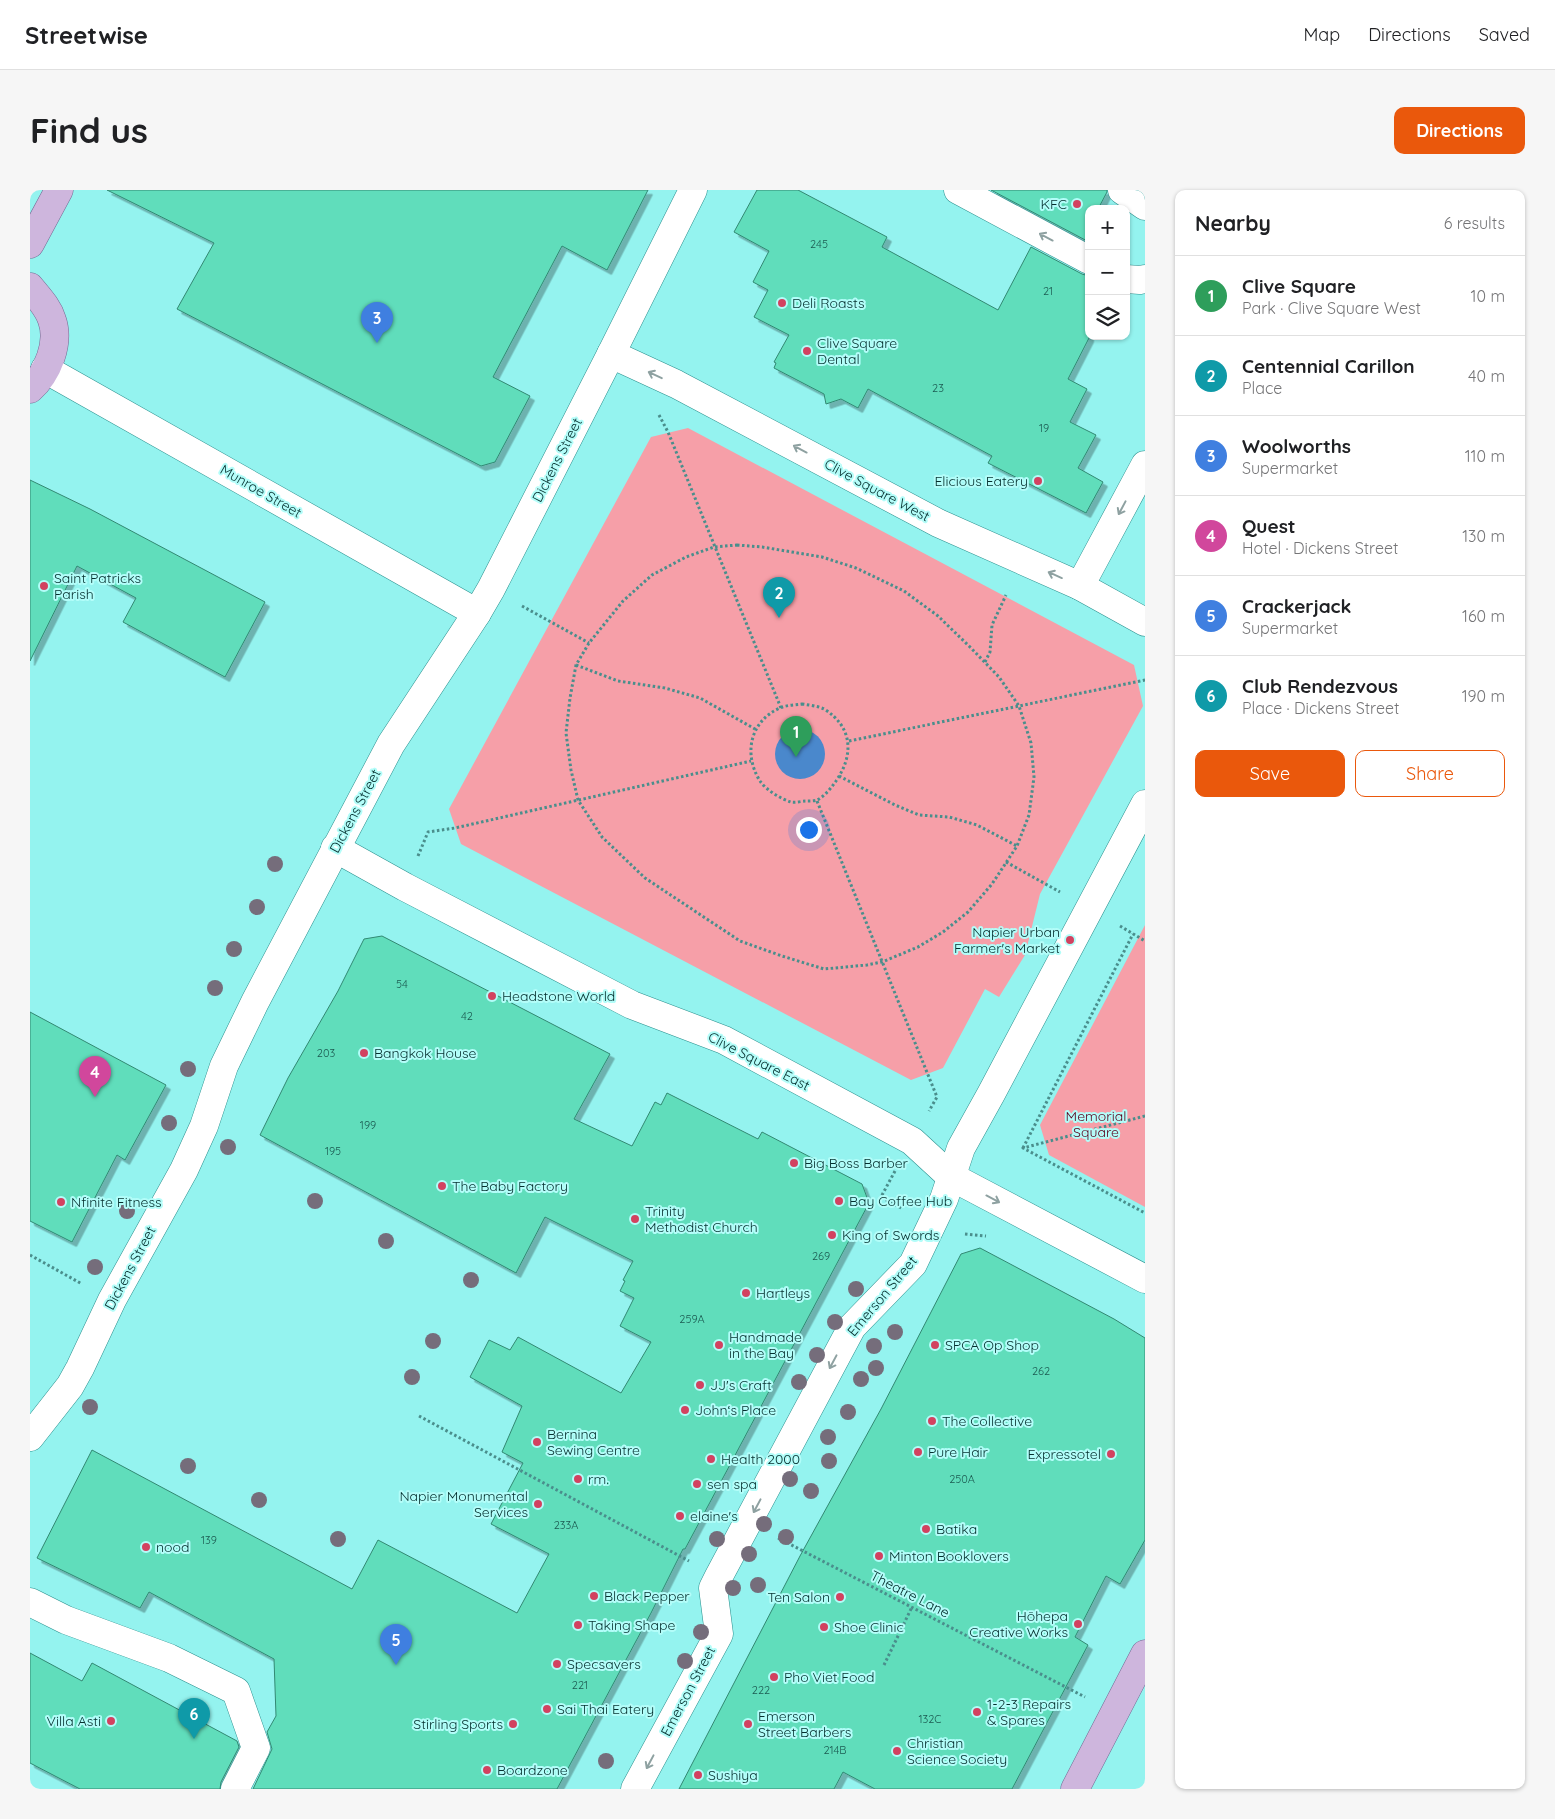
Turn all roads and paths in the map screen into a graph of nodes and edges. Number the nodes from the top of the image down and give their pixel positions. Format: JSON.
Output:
{"nodes":[{"id":1,"x":59,"y":190,"type":"edge"},
{"id":2,"x":693,"y":190,"type":"edge"},
{"id":3,"x":958,"y":190,"type":"edge"},
{"id":4,"x":1122,"y":190,"type":"edge"},
{"id":5,"x":1145,"y":206,"type":"edge"},
{"id":6,"x":30,"y":244,"type":"edge"},
{"id":7,"x":1085,"y":258,"type":"edge"},
{"id":8,"x":1130,"y":279,"type":"edge"},
{"id":9,"x":1145,"y":279,"type":"edge"},
{"id":10,"x":30,"y":287,"type":"edge"},
{"id":11,"x":611,"y":354,"type":"junction"},
{"id":12,"x":38,"y":379,"type":"edge"},
{"id":13,"x":676,"y":384,"type":"junction"},
{"id":14,"x":1145,"y":465,"type":"edge"},
{"id":15,"x":714,"y":547,"type":"junction"},
{"id":16,"x":1080,"y":586,"type":"junction"},
{"id":17,"x":491,"y":589,"type":"junction"},
{"id":18,"x":1006,"y":595,"type":"dead end"},
{"id":19,"x":477,"y":613,"type":"junction"},
{"id":20,"x":1145,"y":622,"type":"edge"},
{"id":21,"x":589,"y":643,"type":"junction"},
{"id":22,"x":985,"y":662,"type":"junction"},
{"id":23,"x":576,"y":666,"type":"junction"},
{"id":24,"x":1145,"y":680,"type":"edge"},
{"id":25,"x":1019,"y":706,"type":"junction"},
{"id":26,"x":781,"y":708,"type":"junction"},
{"id":27,"x":755,"y":729,"type":"junction"},
{"id":28,"x":849,"y":741,"type":"junction"},
{"id":29,"x":751,"y":761,"type":"junction"},
{"id":30,"x":839,"y":776,"type":"junction"},
{"id":31,"x":578,"y":800,"type":"junction"},
{"id":32,"x":816,"y":801,"type":"junction"},
{"id":33,"x":1145,"y":804,"type":"edge"},
{"id":34,"x":1017,"y":846,"type":"junction"},
{"id":35,"x":335,"y":848,"type":"junction"},
{"id":36,"x":405,"y":887,"type":"junction"},
{"id":37,"x":1133,"y":934,"type":"dead end"},
{"id":38,"x":882,"y":962,"type":"junction"},
{"id":39,"x":1145,"y":1116,"type":"edge"},
{"id":40,"x":912,"y":1141,"type":"junction"},
{"id":41,"x":1023,"y":1148,"type":"junction"},
{"id":42,"x":894,"y":1173,"type":"dead end"},
{"id":43,"x":950,"y":1176,"type":"junction"},
{"id":44,"x":1145,"y":1213,"type":"edge"},
{"id":45,"x":30,"y":1255,"type":"edge"},
{"id":46,"x":1145,"y":1279,"type":"edge"},
{"id":47,"x":112,"y":1300,"type":"junction"},
{"id":48,"x":418,"y":1416,"type":"dead end"},
{"id":49,"x":30,"y":1437,"type":"edge"},
{"id":50,"x":748,"y":1523,"type":"junction"},
{"id":51,"x":719,"y":1576,"type":"junction"},
{"id":52,"x":30,"y":1602,"type":"edge"},
{"id":53,"x":912,"y":1608,"type":"junction"},
{"id":54,"x":1145,"y":1654,"type":"edge"},
{"id":55,"x":884,"y":1664,"type":"dead end"},
{"id":56,"x":1114,"y":1712,"type":"junction"},
{"id":57,"x":235,"y":1789,"type":"edge"},
{"id":58,"x":636,"y":1789,"type":"edge"},
{"id":59,"x":1075,"y":1789,"type":"edge"}],
"edges":[{"from":1,"to":6,"type":"main road"},
{"from":2,"to":11,"type":"street","name":"Dickens Street"},
{"from":7,"to":3,"type":"street","one_way":true},
{"from":4,"to":5,"type":"street"},
{"from":8,"to":9,"type":"street"},
{"from":10,"to":12,"type":"main road"},
{"from":13,"to":11,"type":"street","name":"Clive Square West","one_way":true},
{"from":11,"to":17,"type":"street","name":"Dickens Street"},
{"from":12,"to":19,"type":"street","name":"Munroe Street"},
{"from":13,"to":15,"type":"path"},
{"from":16,"to":13,"type":"street","name":"Clive Square West","one_way":true},
{"from":14,"to":16,"type":"street","one_way":true},
{"from":15,"to":21,"type":"path"},
{"from":15,"to":22,"type":"path"},
{"from":15,"to":26,"type":"path"},
{"from":16,"to":20,"type":"street","name":"Clive Square West"},
{"from":17,"to":19,"type":"street","name":"Dickens Street"},
{"from":17,"to":21,"type":"path"},
{"from":18,"to":22,"type":"path"},
{"from":19,"to":35,"type":"street","name":"Dickens Street"},
{"from":21,"to":23,"type":"path"},
{"from":22,"to":25,"type":"path"},
{"from":23,"to":27,"type":"path"},
{"from":23,"to":31,"type":"path"},
{"from":24,"to":25,"type":"path"},
{"from":25,"to":28,"type":"path"},
{"from":25,"to":34,"type":"path"},
{"from":26,"to":27,"type":"path"},
{"from":26,"to":28,"type":"path"},
{"from":27,"to":29,"type":"path"},
{"from":28,"to":30,"type":"path"},
{"from":29,"to":31,"type":"path"},
{"from":29,"to":32,"type":"path"},
{"from":30,"to":32,"type":"path"},
{"from":30,"to":34,"type":"path"},
{"from":31,"to":36,"type":"path"},
{"from":31,"to":38,"type":"path"},
{"from":32,"to":38,"type":"path"},
{"from":33,"to":43,"type":"street","name":"Emerson Street"},
{"from":34,"to":38,"type":"path"},
{"from":35,"to":36,"type":"street","name":"Clive Square East"},
{"from":35,"to":47,"type":"street","name":"Dickens Street"},
{"from":36,"to":40,"type":"street","name":"Clive Square East"},
{"from":37,"to":41,"type":"path"},
{"from":38,"to":40,"type":"path"},
{"from":39,"to":41,"type":"path"},
{"from":40,"to":42,"type":"path"},
{"from":40,"to":43,"type":"street","name":"Clive Square East"},
{"from":41,"to":44,"type":"path"},
{"from":43,"to":46,"type":"street","name":"Clive Square East","one_way":true},
{"from":43,"to":50,"type":"street","name":"Emerson Street","one_way":true},
{"from":45,"to":47,"type":"path"},
{"from":47,"to":49,"type":"street","name":"Dickens Street"},
{"from":48,"to":51,"type":"path"},
{"from":50,"to":51,"type":"street","name":"Emerson Street"},
{"from":50,"to":53,"type":"path","name":"Theatre Lane"},
{"from":51,"to":58,"type":"street","name":"Emerson Street","one_way":true},
{"from":52,"to":57,"type":"street"},
{"from":53,"to":55,"type":"path"},
{"from":53,"to":56,"type":"path","name":"Theatre Lane"},
{"from":54,"to":56,"type":"main road"},
{"from":56,"to":59,"type":"main road"}]}
